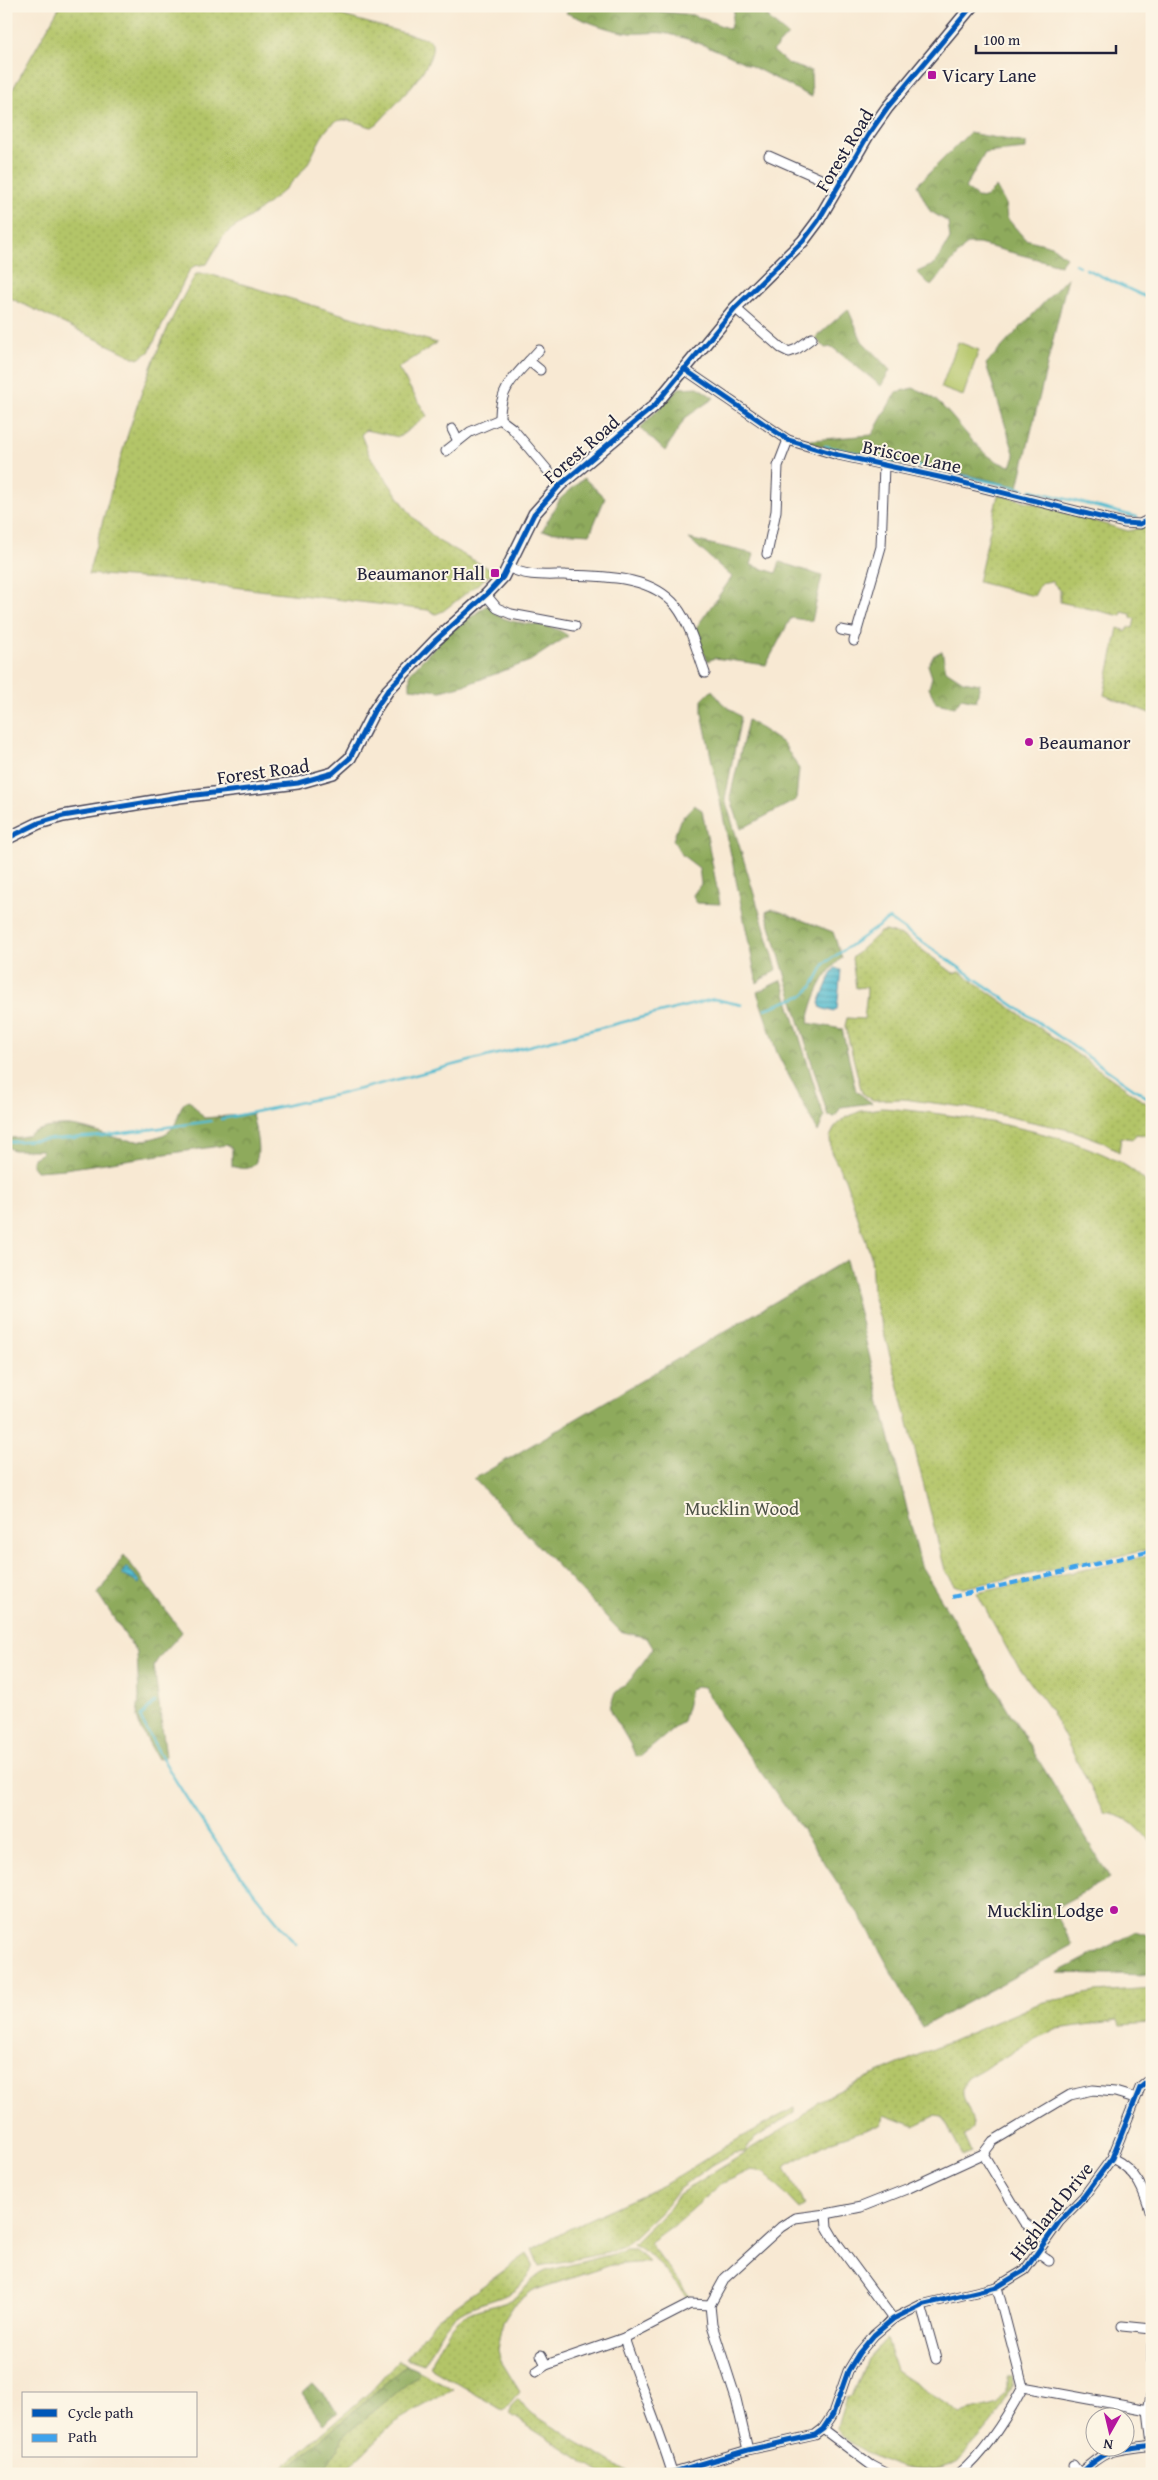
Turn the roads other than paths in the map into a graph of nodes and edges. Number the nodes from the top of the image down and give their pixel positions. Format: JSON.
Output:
{"nodes":[{"id":1,"x":972,"y":6,"type":"edge"},
{"id":2,"x":769,"y":156,"type":"dead end"},
{"id":3,"x":839,"y":187,"type":"junction"},
{"id":4,"x":736,"y":308,"type":"junction"},
{"id":5,"x":812,"y":338,"type":"dead end"},
{"id":6,"x":539,"y":350,"type":"dead end"},
{"id":7,"x":529,"y":361,"type":"junction"},
{"id":8,"x":684,"y":369,"type":"junction"},
{"id":9,"x":540,"y":370,"type":"dead end"},
{"id":10,"x":500,"y":419,"type":"junction"},
{"id":11,"x":452,"y":430,"type":"dead end"},
{"id":12,"x":458,"y":440,"type":"junction"},
{"id":13,"x":788,"y":440,"type":"junction"},
{"id":14,"x":446,"y":451,"type":"dead end"},
{"id":15,"x":884,"y":465,"type":"junction"},
{"id":16,"x":560,"y":484,"type":"junction"},
{"id":17,"x":1152,"y":518,"type":"edge"},
{"id":18,"x":768,"y":554,"type":"dead end"},
{"id":19,"x":508,"y":567,"type":"junction"},
{"id":20,"x":486,"y":595,"type":"junction"},
{"id":21,"x":575,"y":626,"type":"dead end"},
{"id":22,"x":841,"y":630,"type":"dead end"},
{"id":23,"x":706,"y":673,"type":"dead end"},
{"id":24,"x":6,"y":839,"type":"edge"},
{"id":25,"x":1152,"y":2078,"type":"edge"},
{"id":26,"x":1135,"y":2098,"type":"junction"},
{"id":27,"x":982,"y":2154,"type":"junction"},
{"id":28,"x":1112,"y":2158,"type":"junction"},
{"id":29,"x":1150,"y":2207,"type":"edge"},
{"id":30,"x":826,"y":2214,"type":"junction"},
{"id":31,"x":1152,"y":2218,"type":"edge"},
{"id":32,"x":1046,"y":2240,"type":"junction"},
{"id":33,"x":1038,"y":2253,"type":"junction"},
{"id":34,"x":1049,"y":2261,"type":"dead end"},
{"id":35,"x":997,"y":2287,"type":"junction"},
{"id":36,"x":710,"y":2305,"type":"junction"},
{"id":37,"x":921,"y":2305,"type":"junction"},
{"id":38,"x":893,"y":2319,"type":"junction"},
{"id":39,"x":1122,"y":2326,"type":"dead end"},
{"id":40,"x":1152,"y":2329,"type":"edge"},
{"id":41,"x":624,"y":2338,"type":"junction"},
{"id":42,"x":1152,"y":2346,"type":"edge"},
{"id":43,"x":541,"y":2355,"type":"dead end"},
{"id":44,"x":936,"y":2359,"type":"dead end"},
{"id":45,"x":1152,"y":2361,"type":"edge"},
{"id":46,"x":546,"y":2365,"type":"junction"},
{"id":47,"x":536,"y":2372,"type":"dead end"},
{"id":48,"x":1023,"y":2387,"type":"junction"},
{"id":49,"x":1152,"y":2391,"type":"edge"},
{"id":50,"x":1148,"y":2410,"type":"junction"},
{"id":51,"x":824,"y":2429,"type":"junction"},
{"id":52,"x":1152,"y":2444,"type":"edge"},
{"id":53,"x":748,"y":2450,"type":"junction"},
{"id":54,"x":1073,"y":2465,"type":"dead end"},
{"id":55,"x":870,"y":2469,"type":"edge"},
{"id":56,"x":693,"y":2470,"type":"edge"},
{"id":57,"x":670,"y":2473,"type":"edge"},
{"id":58,"x":1079,"y":2473,"type":"edge"},
{"id":59,"x":888,"y":2474,"type":"edge"},
{"id":60,"x":958,"y":2474,"type":"edge"}],
"edges":[{"from":1,"to":3,"type":"street","name":"Forest Road"},
{"from":2,"to":3,"type":"street"},
{"from":3,"to":4,"type":"street","name":"Forest Road"},
{"from":4,"to":5,"type":"street"},
{"from":4,"to":8,"type":"street","name":"Forest Road"},
{"from":6,"to":7,"type":"street"},
{"from":7,"to":9,"type":"street"},
{"from":7,"to":10,"type":"street"},
{"from":8,"to":13,"type":"street","name":"Briscoe Lane"},
{"from":8,"to":16,"type":"street","name":"Forest Road"},
{"from":10,"to":12,"type":"street"},
{"from":10,"to":16,"type":"street"},
{"from":11,"to":12,"type":"street"},
{"from":12,"to":14,"type":"street"},
{"from":13,"to":15,"type":"street","name":"Briscoe Lane"},
{"from":13,"to":18,"type":"street"},
{"from":15,"to":17,"type":"street","name":"Briscoe Lane"},
{"from":15,"to":22,"type":"street"},
{"from":16,"to":19,"type":"street","name":"Forest Road"},
{"from":19,"to":20,"type":"street","name":"Forest Road"},
{"from":19,"to":23,"type":"street"},
{"from":20,"to":21,"type":"street"},
{"from":20,"to":24,"type":"street","name":"Forest Road"},
{"from":25,"to":26,"type":"street","name":"Highland Drive"},
{"from":26,"to":27,"type":"street"},
{"from":26,"to":28,"type":"street","name":"Highland Drive"},
{"from":27,"to":30,"type":"street"},
{"from":27,"to":32,"type":"street"},
{"from":28,"to":29,"type":"street"},
{"from":28,"to":32,"type":"street","name":"Highland Drive"},
{"from":29,"to":31,"type":"street"},
{"from":30,"to":36,"type":"street"},
{"from":30,"to":38,"type":"street"},
{"from":32,"to":33,"type":"street","name":"Highland Drive"},
{"from":33,"to":34,"type":"street","name":"Highland Drive"},
{"from":33,"to":35,"type":"street","name":"Highland Drive"},
{"from":35,"to":37,"type":"street","name":"Highland Drive"},
{"from":35,"to":48,"type":"street"},
{"from":36,"to":41,"type":"street"},
{"from":36,"to":53,"type":"street"},
{"from":37,"to":38,"type":"street","name":"Highland Drive"},
{"from":37,"to":44,"type":"street"},
{"from":38,"to":51,"type":"street","name":"Highland Drive"},
{"from":39,"to":40,"type":"street"},
{"from":41,"to":46,"type":"street"},
{"from":41,"to":57,"type":"street"},
{"from":42,"to":45,"type":"street"},
{"from":43,"to":46,"type":"street"},
{"from":46,"to":47,"type":"street"},
{"from":48,"to":50,"type":"street"},
{"from":48,"to":60,"type":"street"},
{"from":49,"to":50,"type":"street"},
{"from":50,"to":52,"type":"street"},
{"from":51,"to":53,"type":"street"},
{"from":51,"to":55,"type":"street"},
{"from":52,"to":58,"type":"street"},
{"from":53,"to":56,"type":"street"},
{"from":54,"to":58,"type":"street"},
{"from":55,"to":59,"type":"street"},
{"from":56,"to":57,"type":"street"}]}
